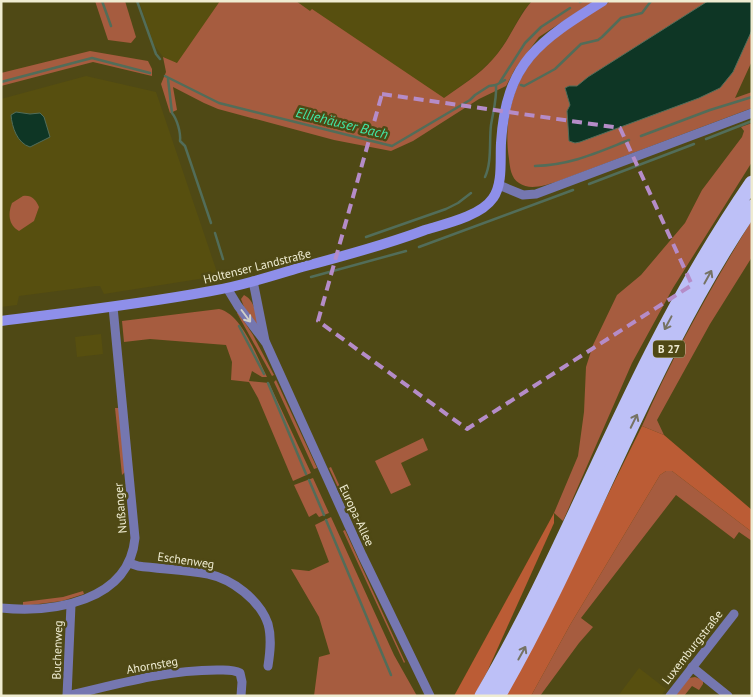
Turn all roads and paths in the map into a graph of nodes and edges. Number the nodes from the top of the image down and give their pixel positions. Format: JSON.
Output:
{"nodes":[{"id":1,"x":603,"y":1,"type":"edge"},
{"id":2,"x":752,"y":113,"type":"edge"},
{"id":3,"x":752,"y":183,"type":"edge"},
{"id":4,"x":499,"y":185,"type":"junction"},
{"id":5,"x":752,"y":207,"type":"edge"},
{"id":6,"x":253,"y":281,"type":"junction"},
{"id":7,"x":227,"y":288,"type":"junction"},
{"id":8,"x":113,"y":306,"type":"junction"},
{"id":9,"x":1,"y":321,"type":"edge"},
{"id":10,"x":266,"y":343,"type":"junction"},
{"id":11,"x":624,"y":443,"type":"junction"},
{"id":12,"x":565,"y":537,"type":"junction"},
{"id":13,"x":129,"y":563,"type":"junction"},
{"id":14,"x":71,"y":605,"type":"junction"},
{"id":15,"x":1,"y":608,"type":"edge"},
{"id":16,"x":734,"y":614,"type":"dead end"},
{"id":17,"x":268,"y":666,"type":"dead end"},
{"id":18,"x":692,"y":667,"type":"junction"},
{"id":19,"x":67,"y":696,"type":"edge"},
{"id":20,"x":242,"y":696,"type":"edge"},
{"id":21,"x":430,"y":696,"type":"edge"},
{"id":22,"x":482,"y":696,"type":"edge"},
{"id":23,"x":498,"y":696,"type":"edge"},
{"id":24,"x":670,"y":696,"type":"edge"},
{"id":25,"x":728,"y":696,"type":"edge"}],
"edges":[{"from":1,"to":4,"type":"street"},
{"from":2,"to":4,"type":"street"},
{"from":3,"to":12,"type":"highway","number":"B 27","one_way":true},
{"from":4,"to":6,"type":"street","name":"Holtenser Landstraße"},
{"from":11,"to":5,"type":"highway","number":"B 27","one_way":true},
{"from":6,"to":7,"type":"street","name":"Holtenser Landstraße"},
{"from":6,"to":10,"type":"street","name":"Europa-Allee"},
{"from":7,"to":8,"type":"street","name":"Holtenser Landstraße"},
{"from":7,"to":10,"type":"street","name":"Europa-Allee","one_way":true},
{"from":8,"to":9,"type":"street","name":"Holtenser Landstraße"},
{"from":8,"to":13,"type":"street","name":"Nußanger"},
{"from":10,"to":21,"type":"street","name":"Europa-Allee"},
{"from":11,"to":12,"type":"highway","number":"B 27"},
{"from":23,"to":11,"type":"highway","number":"B 27","one_way":true},
{"from":12,"to":22,"type":"highway","number":"B 27"},
{"from":13,"to":14,"type":"street","name":"Nußanger"},
{"from":13,"to":17,"type":"street","name":"Eschenweg"},
{"from":14,"to":15,"type":"street","name":"Nußanger"},
{"from":14,"to":19,"type":"street","name":"Buchenweg"},
{"from":16,"to":18,"type":"street","name":"Luxemburgstraße"},
{"from":18,"to":24,"type":"street","name":"Luxemburgstraße"},
{"from":18,"to":25,"type":"street"},
{"from":19,"to":20,"type":"street","name":"Ahornsteg"}]}
